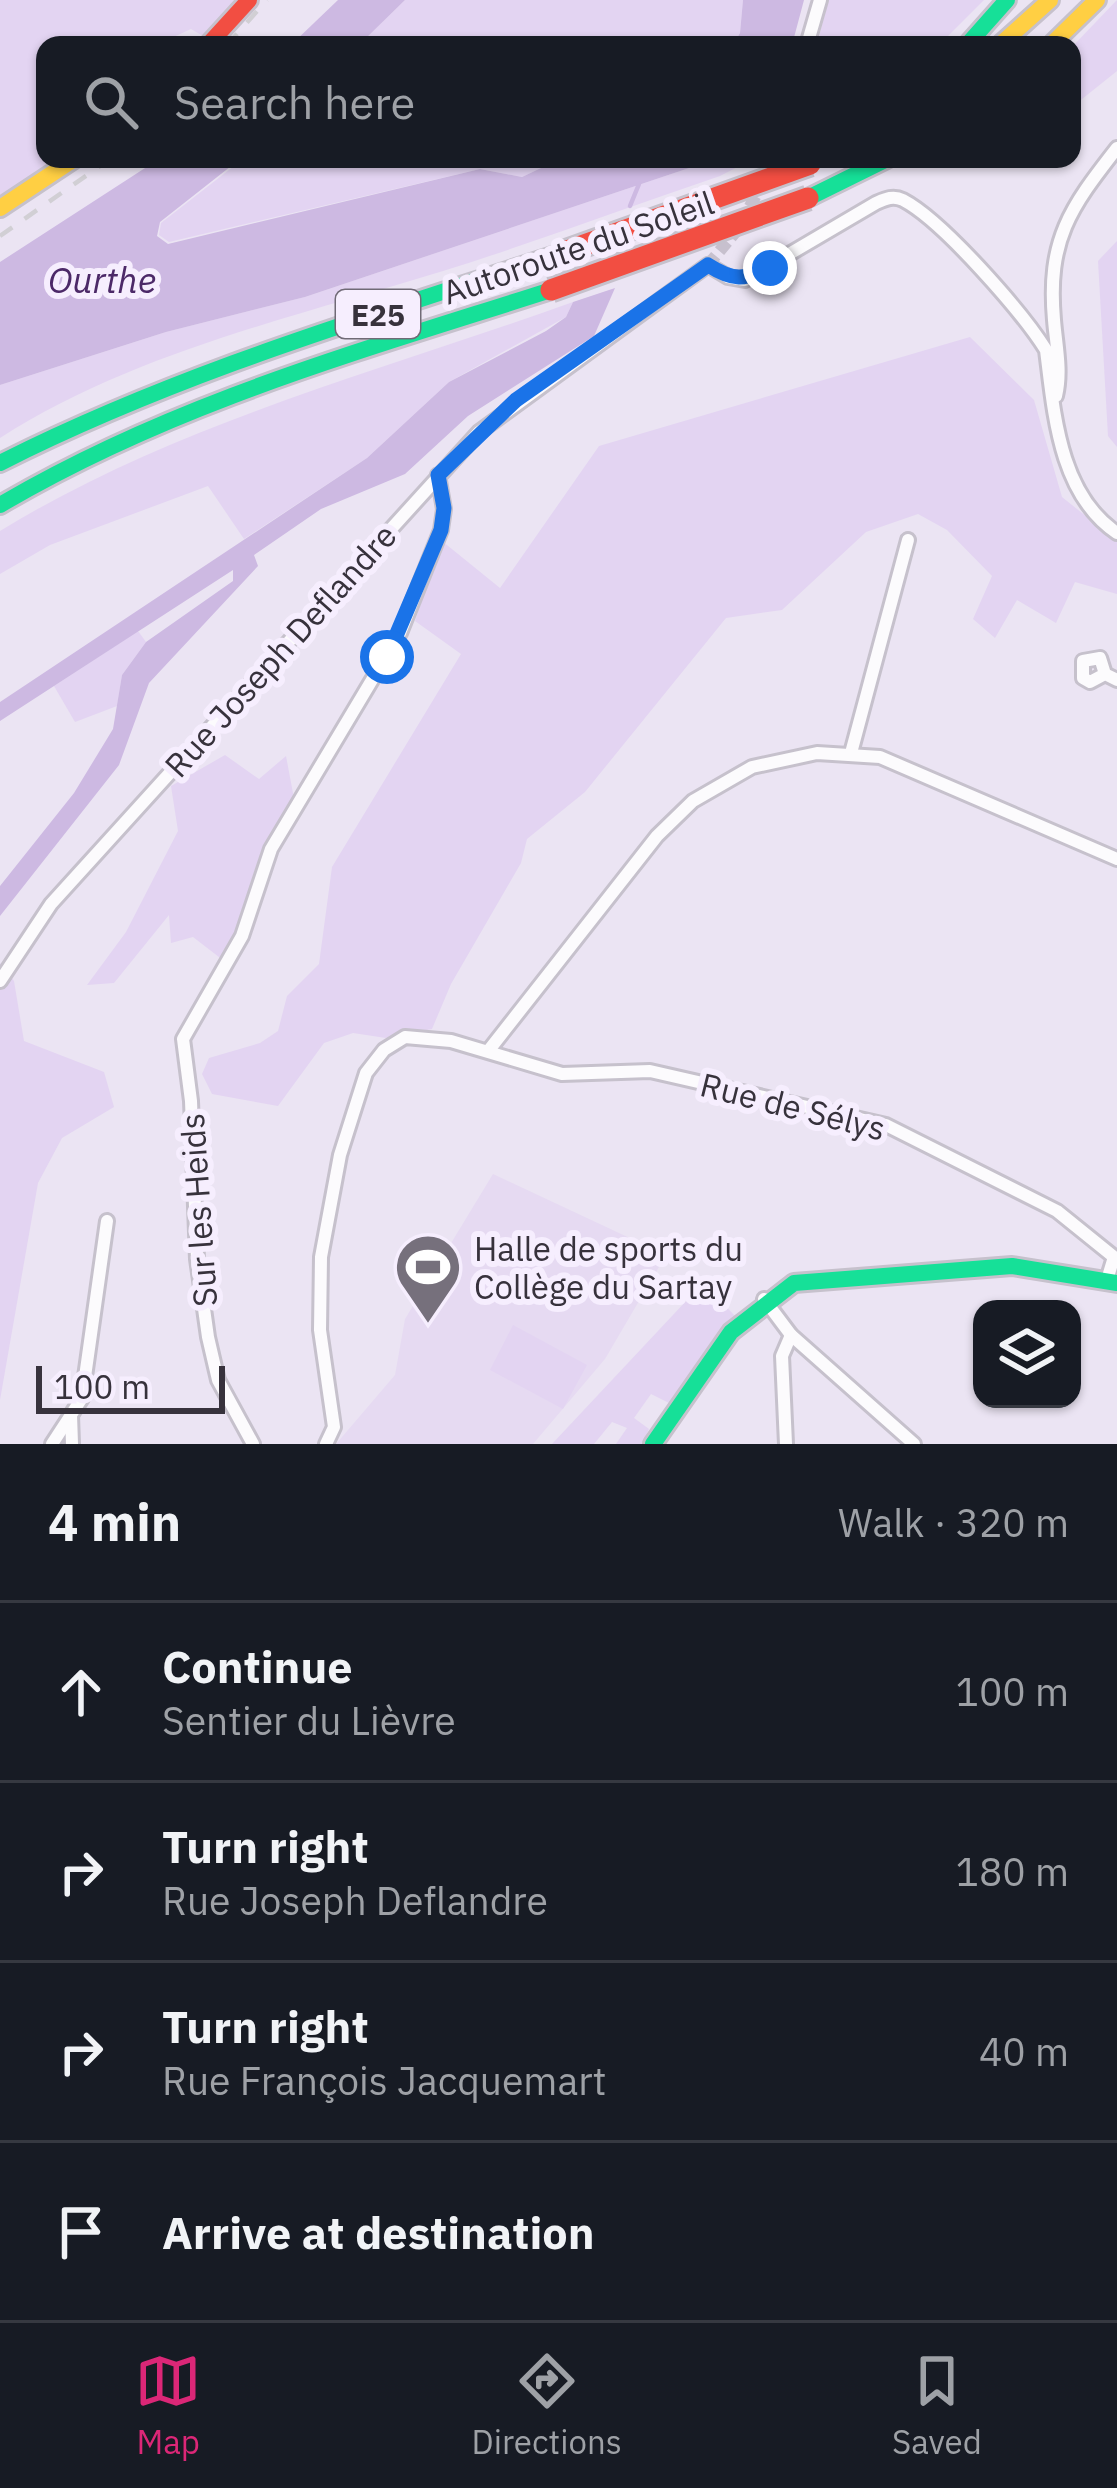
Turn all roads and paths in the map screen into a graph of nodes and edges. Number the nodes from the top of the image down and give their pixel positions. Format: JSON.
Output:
{"nodes":[{"id":1,"x":249,"y":0,"type":"edge"},
{"id":2,"x":820,"y":0,"type":"edge"},
{"id":3,"x":1007,"y":0,"type":"edge"},
{"id":4,"x":1050,"y":0,"type":"edge"},
{"id":5,"x":1096,"y":0,"type":"edge"},
{"id":6,"x":216,"y":36,"type":"edge"},
{"id":7,"x":810,"y":36,"type":"edge"},
{"id":8,"x":975,"y":36,"type":"edge"},
{"id":9,"x":1010,"y":36,"type":"edge"},
{"id":10,"x":1060,"y":36,"type":"edge"},
{"id":11,"x":1117,"y":148,"type":"edge"},
{"id":12,"x":60,"y":168,"type":"edge"},
{"id":13,"x":797,"y":168,"type":"edge"},
{"id":14,"x":869,"y":168,"type":"edge"},
{"id":15,"x":0,"y":208,"type":"edge"},
{"id":16,"x":1054,"y":409,"type":"junction"},
{"id":17,"x":0,"y":463,"type":"edge"},
{"id":18,"x":438,"y":475,"type":"junction"},
{"id":19,"x":0,"y":505,"type":"edge"},
{"id":20,"x":1117,"y":533,"type":"edge"},
{"id":21,"x":908,"y":540,"type":"dead end"},
{"id":22,"x":851,"y":753,"type":"junction"},
{"id":23,"x":1117,"y":859,"type":"edge"},
{"id":24,"x":0,"y":981,"type":"edge"},
{"id":25,"x":489,"y":1050,"type":"junction"},
{"id":26,"x":107,"y":1221,"type":"dead end"},
{"id":27,"x":1112,"y":1282,"type":"edge"},
{"id":28,"x":764,"y":1299,"type":"junction"},
{"id":29,"x":791,"y":1335,"type":"junction"},
{"id":30,"x":71,"y":1415,"type":"junction"},
{"id":31,"x":52,"y":1444,"type":"edge"},
{"id":32,"x":72,"y":1444,"type":"edge"},
{"id":33,"x":253,"y":1444,"type":"edge"},
{"id":34,"x":326,"y":1444,"type":"edge"},
{"id":35,"x":653,"y":1444,"type":"edge"},
{"id":36,"x":786,"y":1444,"type":"edge"},
{"id":37,"x":914,"y":1444,"type":"edge"}],
"edges":[{"from":1,"to":6,"type":"main road"},
{"from":2,"to":7,"type":"street"},
{"from":3,"to":8,"type":"main road"},
{"from":4,"to":9,"type":"main road"},
{"from":5,"to":10,"type":"main road"},
{"from":11,"to":16,"type":"street"},
{"from":12,"to":15,"type":"main road"},
{"from":13,"to":17,"type":"main road","name":"Autoroute du Soleil","number":"E25","bridge":true},
{"from":14,"to":19,"type":"main road","name":"Autoroute du Soleil","number":"E25","bridge":true},
{"from":16,"to":18,"type":"street","name":"Rue Joseph Deflandre"},
{"from":16,"to":20,"type":"street"},
{"from":18,"to":24,"type":"street","name":"Rue Joseph Deflandre"},
{"from":18,"to":33,"type":"street","name":"Sur les Heids"},
{"from":21,"to":22,"type":"street"},
{"from":22,"to":23,"type":"street"},
{"from":22,"to":25,"type":"street"},
{"from":25,"to":27,"type":"street","name":"Rue de Sélys"},
{"from":25,"to":34,"type":"street"},
{"from":26,"to":30,"type":"street"},
{"from":27,"to":28,"type":"main road"},
{"from":28,"to":29,"type":"street"},
{"from":28,"to":35,"type":"main road"},
{"from":29,"to":36,"type":"street"},
{"from":29,"to":37,"type":"street"},
{"from":30,"to":31,"type":"street"},
{"from":30,"to":32,"type":"street"}]}
